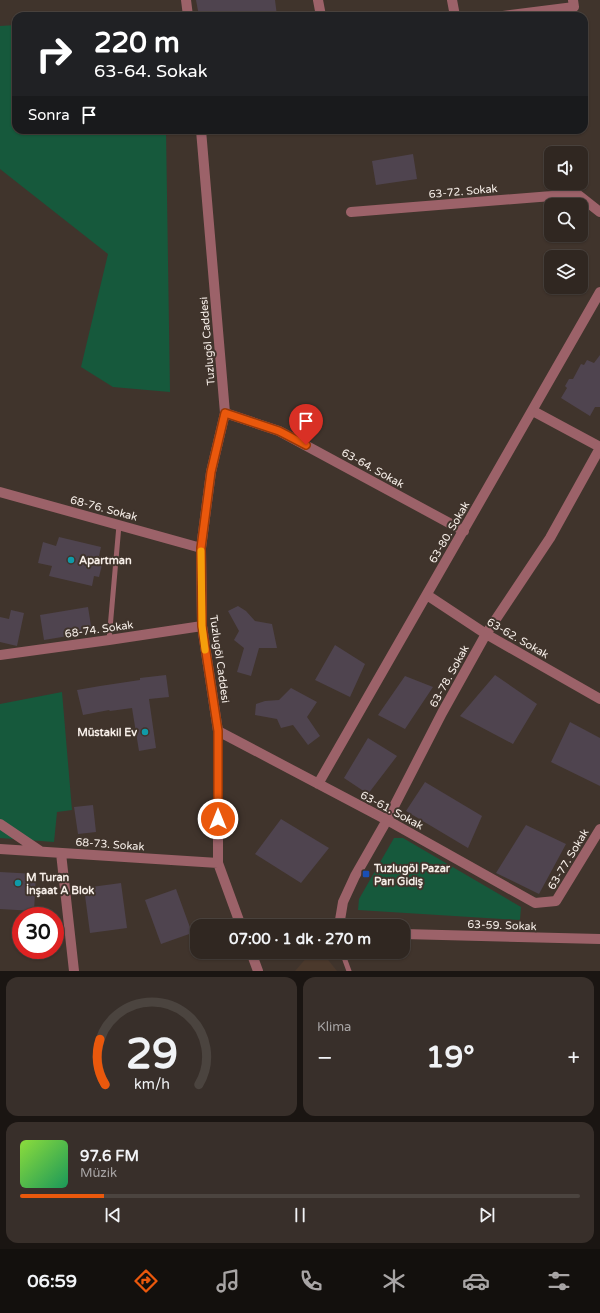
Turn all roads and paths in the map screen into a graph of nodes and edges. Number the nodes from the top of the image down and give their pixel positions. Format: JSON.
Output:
{"nodes":[{"id":1,"x":186,"y":0,"type":"edge"},
{"id":2,"x":318,"y":0,"type":"edge"},
{"id":3,"x":452,"y":0,"type":"edge"},
{"id":4,"x":574,"y":3,"type":"edge"},
{"id":5,"x":188,"y":12,"type":"edge"},
{"id":6,"x":320,"y":12,"type":"edge"},
{"id":7,"x":454,"y":12,"type":"edge"},
{"id":8,"x":525,"y":12,"type":"edge"},
{"id":9,"x":200,"y":134,"type":"edge"},
{"id":10,"x":351,"y":212,"type":"dead end"},
{"id":11,"x":600,"y":212,"type":"edge"},
{"id":12,"x":600,"y":292,"type":"edge"},
{"id":13,"x":533,"y":411,"type":"junction"},
{"id":14,"x":225,"y":413,"type":"junction"},
{"id":15,"x":600,"y":448,"type":"edge"},
{"id":16,"x":0,"y":492,"type":"edge"},
{"id":17,"x":119,"y":525,"type":"junction"},
{"id":18,"x":464,"y":531,"type":"junction"},
{"id":19,"x":201,"y":548,"type":"junction"},
{"id":20,"x":427,"y":595,"type":"junction"},
{"id":21,"x":202,"y":626,"type":"junction"},
{"id":22,"x":486,"y":634,"type":"junction"},
{"id":23,"x":109,"y":640,"type":"junction"},
{"id":24,"x":0,"y":654,"type":"edge"},
{"id":25,"x":600,"y":699,"type":"edge"},
{"id":26,"x":218,"y":731,"type":"junction"},
{"id":27,"x":318,"y":784,"type":"junction"},
{"id":28,"x":386,"y":820,"type":"junction"},
{"id":29,"x":0,"y":824,"type":"edge"},
{"id":30,"x":600,"y":829,"type":"edge"},
{"id":31,"x":0,"y":849,"type":"edge"},
{"id":32,"x":42,"y":852,"type":"junction"},
{"id":33,"x":61,"y":853,"type":"junction"},
{"id":34,"x":218,"y":863,"type":"junction"},
{"id":35,"x":556,"y":901,"type":"joint"},
{"id":36,"x":239,"y":919,"type":"edge"},
{"id":37,"x":340,"y":919,"type":"edge"},
{"id":38,"x":410,"y":934,"type":"edge"},
{"id":39,"x":600,"y":939,"type":"edge"},
{"id":40,"x":254,"y":959,"type":"edge"},
{"id":41,"x":345,"y":959,"type":"edge"},
{"id":42,"x":74,"y":971,"type":"edge"},
{"id":43,"x":258,"y":971,"type":"edge"},
{"id":44,"x":349,"y":971,"type":"edge"}],
"edges":[{"from":1,"to":5,"type":"street"},
{"from":2,"to":6,"type":"street"},
{"from":3,"to":7,"type":"street"},
{"from":4,"to":8,"type":"street"},
{"from":9,"to":14,"type":"street","name":"Tuzlugöl Caddesi"},
{"from":10,"to":11,"type":"street","name":"63-72. Sokak"},
{"from":12,"to":13,"type":"street","name":"63-80. Sokak"},
{"from":13,"to":15,"type":"street"},
{"from":13,"to":18,"type":"street","name":"63-80. Sokak"},
{"from":14,"to":18,"type":"street","name":"63-64. Sokak"},
{"from":14,"to":19,"type":"street","name":"Tuzlugöl Caddesi"},
{"from":15,"to":22,"type":"street","name":"63-78. Sokak"},
{"from":16,"to":17,"type":"street","name":"68-76. Sokak"},
{"from":17,"to":19,"type":"street","name":"68-76. Sokak"},
{"from":17,"to":23,"type":"lane"},
{"from":18,"to":20,"type":"street","name":"63-80. Sokak"},
{"from":19,"to":21,"type":"street","name":"Tuzlugöl Caddesi"},
{"from":20,"to":22,"type":"street","name":"63-62. Sokak"},
{"from":20,"to":27,"type":"street","name":"63-80. Sokak"},
{"from":21,"to":23,"type":"street","name":"68-74. Sokak"},
{"from":21,"to":26,"type":"street","name":"Tuzlugöl Caddesi"},
{"from":22,"to":25,"type":"street","name":"63-62. Sokak"},
{"from":22,"to":28,"type":"street","name":"63-78. Sokak"},
{"from":23,"to":24,"type":"street","name":"68-74. Sokak"},
{"from":26,"to":27,"type":"street","name":"63-61. Sokak"},
{"from":26,"to":34,"type":"street","name":"Tuzlugöl Caddesi"},
{"from":27,"to":28,"type":"street","name":"63-61. Sokak"},
{"from":28,"to":35,"type":"street","name":"63-61. Sokak"},
{"from":28,"to":37,"type":"street","name":"63-78. Sokak"},
{"from":29,"to":32,"type":"street"},
{"from":30,"to":35,"type":"street","name":"63-77. Sokak"},
{"from":31,"to":32,"type":"street","name":"68-73. Sokak"},
{"from":32,"to":33,"type":"street","name":"68-73. Sokak"},
{"from":33,"to":34,"type":"street","name":"68-73. Sokak"},
{"from":33,"to":42,"type":"street"},
{"from":34,"to":36,"type":"street","name":"Tuzlugöl Caddesi"},
{"from":38,"to":39,"type":"street","name":"63-59. Sokak"},
{"from":40,"to":43,"type":"street"},
{"from":41,"to":44,"type":"lane"}]}
